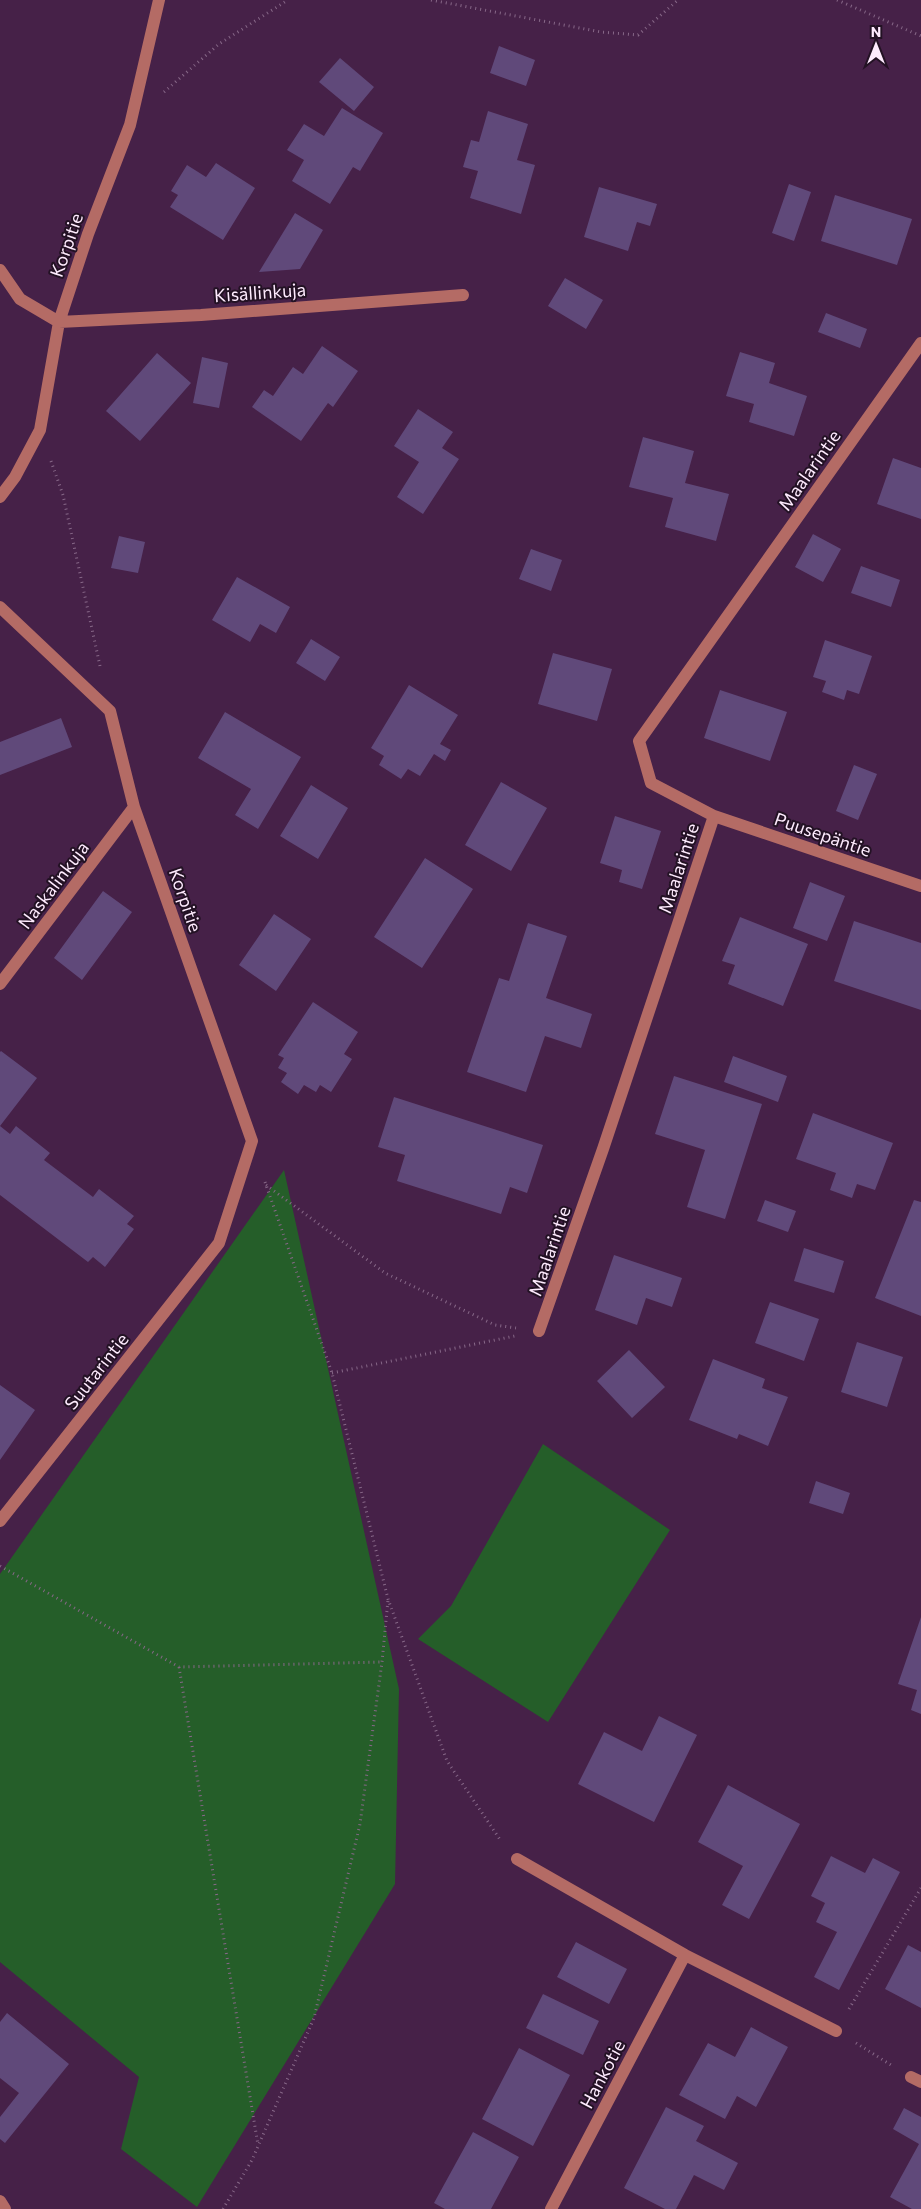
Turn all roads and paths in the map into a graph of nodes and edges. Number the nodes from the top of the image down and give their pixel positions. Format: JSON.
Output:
{"nodes":[{"id":1,"x":159,"y":0,"type":"edge"},
{"id":2,"x":288,"y":0,"type":"edge"},
{"id":3,"x":432,"y":0,"type":"edge"},
{"id":4,"x":678,"y":0,"type":"edge"},
{"id":5,"x":837,"y":0,"type":"edge"},
{"id":6,"x":921,"y":36,"type":"edge"},
{"id":7,"x":130,"y":125,"type":"junction"},
{"id":8,"x":0,"y":270,"type":"edge"},
{"id":9,"x":463,"y":295,"type":"dead end"},
{"id":10,"x":59,"y":322,"type":"junction"},
{"id":11,"x":921,"y":343,"type":"edge"},
{"id":12,"x":40,"y":430,"type":"junction"},
{"id":13,"x":0,"y":497,"type":"edge"},
{"id":14,"x":0,"y":607,"type":"edge"},
{"id":15,"x":110,"y":711,"type":"junction"},
{"id":16,"x":134,"y":807,"type":"junction"},
{"id":17,"x":714,"y":816,"type":"junction"},
{"id":18,"x":921,"y":886,"type":"edge"},
{"id":19,"x":0,"y":984,"type":"edge"},
{"id":20,"x":252,"y":1141,"type":"junction"},
{"id":21,"x":266,"y":1185,"type":"junction"},
{"id":22,"x":539,"y":1331,"type":"junction"},
{"id":23,"x":332,"y":1373,"type":"junction"},
{"id":24,"x":0,"y":1521,"type":"edge"},
{"id":25,"x":0,"y":1566,"type":"edge"},
{"id":26,"x":388,"y":1599,"type":"junction"},
{"id":27,"x":382,"y":1662,"type":"junction"},
{"id":28,"x":179,"y":1668,"type":"junction"},
{"id":29,"x":517,"y":1859,"type":"joint"},
{"id":30,"x":921,"y":1888,"type":"edge"},
{"id":31,"x":685,"y":1954,"type":"junction"},
{"id":32,"x":836,"y":2031,"type":"junction"},
{"id":33,"x":916,"y":2080,"type":"edge"},
{"id":34,"x":258,"y":2145,"type":"junction"},
{"id":35,"x":0,"y":2201,"type":"edge"},
{"id":36,"x":6,"y":2209,"type":"edge"},
{"id":37,"x":223,"y":2209,"type":"edge"},
{"id":38,"x":550,"y":2209,"type":"edge"}],
"edges":[{"from":1,"to":7,"type":"street","name":"Korpitie"},
{"from":2,"to":7,"type":"path"},
{"from":3,"to":4,"type":"path"},
{"from":5,"to":6,"type":"path"},
{"from":7,"to":10,"type":"street","name":"Korpitie"},
{"from":8,"to":10,"type":"street"},
{"from":9,"to":10,"type":"street","name":"Kisällinkuja"},
{"from":10,"to":12,"type":"street","name":"Korpitie"},
{"from":11,"to":17,"type":"street","name":"Maalarintie"},
{"from":12,"to":13,"type":"street","name":"Korpitie"},
{"from":12,"to":15,"type":"path"},
{"from":14,"to":15,"type":"street"},
{"from":15,"to":16,"type":"street","name":"Korpitie"},
{"from":16,"to":19,"type":"street","name":"Naskalinkuja"},
{"from":16,"to":20,"type":"street","name":"Korpitie"},
{"from":17,"to":18,"type":"street","name":"Puusepäntie"},
{"from":17,"to":22,"type":"street","name":"Maalarintie"},
{"from":20,"to":21,"type":"path"},
{"from":20,"to":24,"type":"street","name":"Suutarintie"},
{"from":21,"to":22,"type":"path"},
{"from":21,"to":23,"type":"path"},
{"from":22,"to":23,"type":"path"},
{"from":23,"to":26,"type":"path"},
{"from":25,"to":28,"type":"path"},
{"from":26,"to":27,"type":"path"},
{"from":26,"to":29,"type":"path"},
{"from":27,"to":28,"type":"path"},
{"from":27,"to":34,"type":"path"},
{"from":28,"to":34,"type":"path"},
{"from":29,"to":31,"type":"street"},
{"from":30,"to":32,"type":"path"},
{"from":31,"to":32,"type":"street"},
{"from":31,"to":38,"type":"street","name":"Hankotie"},
{"from":32,"to":33,"type":"path"},
{"from":34,"to":37,"type":"path"},
{"from":35,"to":36,"type":"street"}]}
